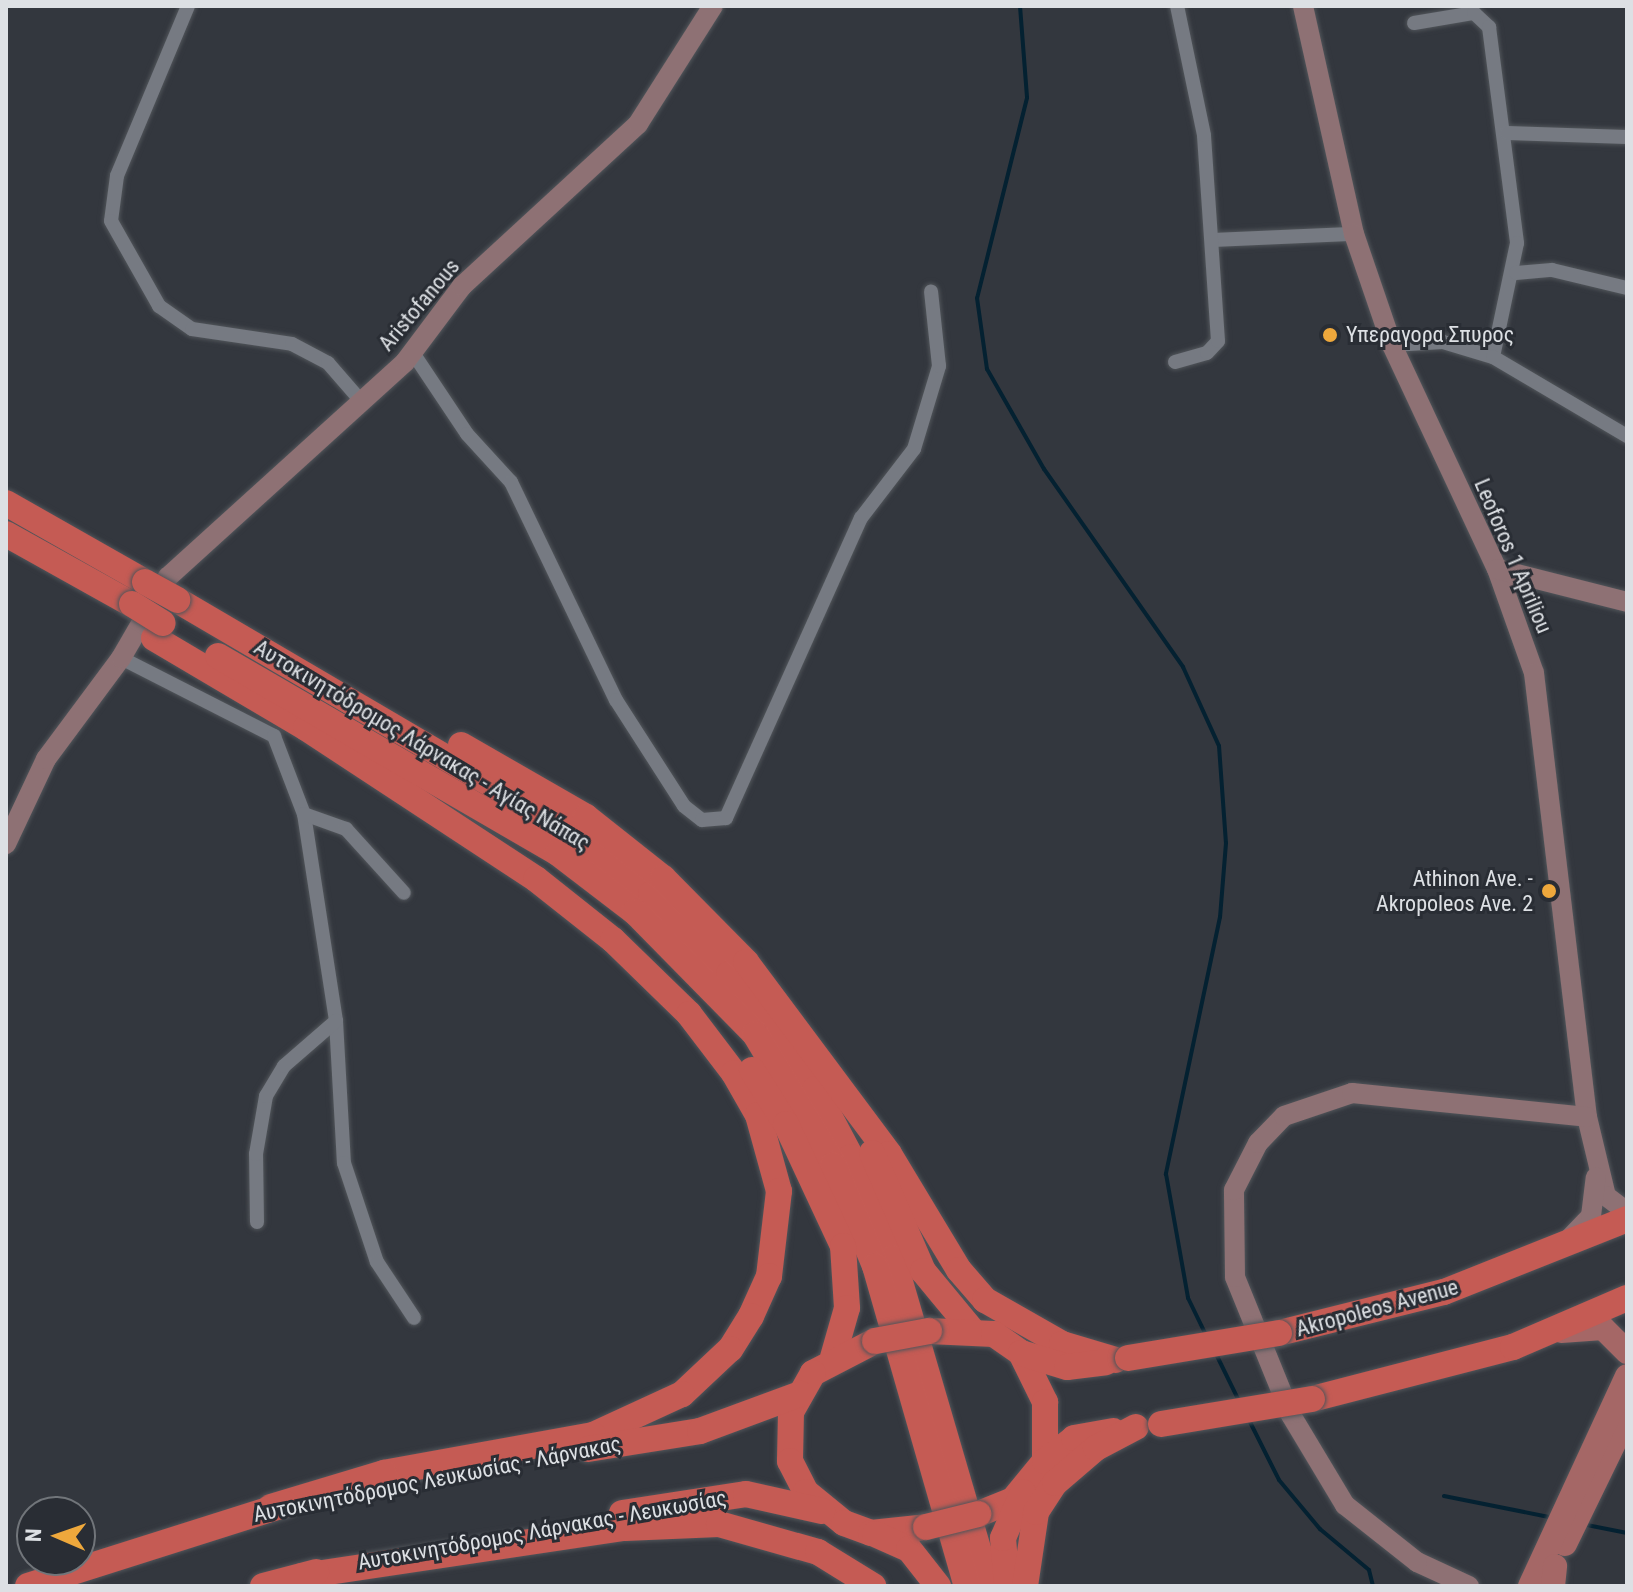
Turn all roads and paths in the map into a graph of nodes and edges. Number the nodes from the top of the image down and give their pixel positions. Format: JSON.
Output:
{"nodes":[{"id":1,"x":188,"y":6,"type":"edge"},
{"id":2,"x":713,"y":6,"type":"edge"},
{"id":3,"x":1177,"y":6,"type":"edge"},
{"id":4,"x":1303,"y":6,"type":"edge"},
{"id":5,"x":1414,"y":23,"type":"dead end"},
{"id":6,"x":1507,"y":133,"type":"junction"},
{"id":7,"x":1627,"y":137,"type":"edge"},
{"id":8,"x":1354,"y":234,"type":"junction"},
{"id":9,"x":1214,"y":240,"type":"junction"},
{"id":10,"x":1516,"y":273,"type":"junction"},
{"id":11,"x":1627,"y":288,"type":"edge"},
{"id":12,"x":931,"y":291,"type":"dead end"},
{"id":13,"x":1392,"y":345,"type":"junction"},
{"id":14,"x":413,"y":353,"type":"junction"},
{"id":15,"x":1493,"y":357,"type":"junction"},
{"id":16,"x":1175,"y":362,"type":"dead end"},
{"id":17,"x":361,"y":401,"type":"junction"},
{"id":18,"x":1627,"y":436,"type":"edge"},
{"id":19,"x":6,"y":503,"type":"edge"},
{"id":20,"x":6,"y":534,"type":"edge"},
{"id":21,"x":6,"y":550,"type":"edge"},
{"id":22,"x":1497,"y":569,"type":"junction"},
{"id":23,"x":163,"y":586,"type":"junction"},
{"id":24,"x":1627,"y":602,"type":"edge"},
{"id":25,"x":127,"y":612,"type":"junction"},
{"id":26,"x":159,"y":630,"type":"junction"},
{"id":27,"x":192,"y":642,"type":"junction"},
{"id":28,"x":121,"y":658,"type":"junction"},
{"id":29,"x":328,"y":686,"type":"junction"},
{"id":30,"x":304,"y":814,"type":"junction"},
{"id":31,"x":6,"y":844,"type":"edge"},
{"id":32,"x":404,"y":893,"type":"dead end"},
{"id":33,"x":336,"y":1021,"type":"junction"},
{"id":34,"x":837,"y":1082,"type":"junction"},
{"id":35,"x":1587,"y":1117,"type":"junction"},
{"id":36,"x":1593,"y":1145,"type":"junction"},
{"id":37,"x":1627,"y":1212,"type":"edge"},
{"id":38,"x":1627,"y":1219,"type":"edge"},
{"id":39,"x":257,"y":1222,"type":"dead end"},
{"id":40,"x":1546,"y":1256,"type":"junction"},
{"id":41,"x":1627,"y":1298,"type":"edge"},
{"id":42,"x":414,"y":1318,"type":"dead end"},
{"id":43,"x":971,"y":1329,"type":"junction"},
{"id":44,"x":1552,"y":1332,"type":"junction"},
{"id":45,"x":1627,"y":1352,"type":"edge"},
{"id":46,"x":1021,"y":1353,"type":"junction"},
{"id":47,"x":833,"y":1357,"type":"junction"},
{"id":48,"x":1122,"y":1359,"type":"junction"},
{"id":49,"x":800,"y":1394,"type":"junction"},
{"id":50,"x":1625,"y":1397,"type":"edge"},
{"id":51,"x":1148,"y":1426,"type":"junction"},
{"id":52,"x":1045,"y":1461,"type":"junction"},
{"id":53,"x":1027,"y":1485,"type":"junction"},
{"id":54,"x":271,"y":1507,"type":"junction"},
{"id":55,"x":822,"y":1511,"type":"junction"},
{"id":56,"x":1567,"y":1520,"type":"junction"},
{"id":57,"x":871,"y":1533,"type":"junction"},
{"id":58,"x":302,"y":1576,"type":"junction"},
{"id":59,"x":1550,"y":1579,"type":"edge"},
{"id":60,"x":28,"y":1586,"type":"edge"},
{"id":61,"x":263,"y":1586,"type":"edge"},
{"id":62,"x":873,"y":1586,"type":"edge"},
{"id":63,"x":938,"y":1586,"type":"edge"},
{"id":64,"x":967,"y":1586,"type":"edge"},
{"id":65,"x":989,"y":1586,"type":"edge"},
{"id":66,"x":1007,"y":1586,"type":"edge"},
{"id":67,"x":1025,"y":1586,"type":"edge"},
{"id":68,"x":1469,"y":1586,"type":"edge"},
{"id":69,"x":1530,"y":1586,"type":"edge"}],
"edges":[{"from":1,"to":17,"type":"street"},
{"from":2,"to":14,"type":"main road","name":"Aristofanous"},
{"from":3,"to":9,"type":"street"},
{"from":4,"to":8,"type":"main road","name":"Leoforos 1 Apriliou"},
{"from":5,"to":6,"type":"street"},
{"from":6,"to":7,"type":"street"},
{"from":6,"to":10,"type":"street"},
{"from":8,"to":9,"type":"street"},
{"from":8,"to":13,"type":"main road","name":"Leoforos 1 Apriliou"},
{"from":9,"to":16,"type":"street"},
{"from":10,"to":11,"type":"street"},
{"from":10,"to":15,"type":"street"},
{"from":12,"to":14,"type":"street"},
{"from":13,"to":15,"type":"street"},
{"from":13,"to":22,"type":"main road","name":"Leoforos 1 Apriliou"},
{"from":14,"to":17,"type":"main road","name":"Aristofanous"},
{"from":15,"to":18,"type":"street"},
{"from":17,"to":23,"type":"main road","name":"Aristofanous"},
{"from":19,"to":23,"type":"highway","name":"Αυτοκινητόδρομος Λάρνακας - Αγίας Νάπας"},
{"from":20,"to":25,"type":"highway"},
{"from":21,"to":25,"type":"highway"},
{"from":22,"to":24,"type":"main road"},
{"from":22,"to":35,"type":"main road","name":"Leoforos 1 Apriliou"},
{"from":23,"to":28,"type":"main road","name":"Aristofanous"},
{"from":23,"to":29,"type":"highway","name":"Αυτοκινητόδρομος Λάρνακας - Αγίας Νάπας"},
{"from":25,"to":26,"type":"highway"},
{"from":26,"to":27,"type":"highway","name":"Αυτοκινητόδρομος Λάρνακας - Αγίας Νάπας"},
{"from":26,"to":54,"type":"highway"},
{"from":27,"to":47,"type":"highway"},
{"from":27,"to":64,"type":"highway","name":"Αυτοκινητόδρομος Λάρνακας - Αγίας Νάπας"},
{"from":28,"to":30,"type":"street"},
{"from":28,"to":31,"type":"main road","name":"Aristofanous"},
{"from":29,"to":34,"type":"highway"},
{"from":29,"to":65,"type":"highway","name":"Αυτοκινητόδρομος Λάρνακας - Αγίας Νάπας"},
{"from":30,"to":32,"type":"street"},
{"from":30,"to":33,"type":"street"},
{"from":33,"to":39,"type":"street"},
{"from":33,"to":42,"type":"street"},
{"from":34,"to":43,"type":"highway"},
{"from":34,"to":48,"type":"highway"},
{"from":35,"to":36,"type":"main road","name":"Leoforos 1 Apriliou"},
{"from":35,"to":68,"type":"main road"},
{"from":36,"to":37,"type":"main road","name":"Leoforos 1 Apriliou"},
{"from":36,"to":40,"type":"main road","name":"Leoforos 1 Apriliou"},
{"from":38,"to":40,"type":"highway","name":"Akropoleos Avenue"},
{"from":40,"to":48,"type":"highway","name":"Akropoleos Avenue","bridge":true},
{"from":41,"to":44,"type":"highway"},
{"from":43,"to":46,"type":"highway"},
{"from":43,"to":47,"type":"highway","bridge":true},
{"from":44,"to":45,"type":"main road"},
{"from":44,"to":51,"type":"highway","bridge":true},
{"from":46,"to":48,"type":"highway","name":"Akropoleos Avenue"},
{"from":46,"to":52,"type":"highway"},
{"from":47,"to":49,"type":"highway"},
{"from":49,"to":54,"type":"highway","name":"Αυτοκινητόδρομος Λευκωσίας - Λάρνακας"},
{"from":49,"to":55,"type":"highway"},
{"from":50,"to":56,"type":"main road"},
{"from":51,"to":52,"type":"highway"},
{"from":51,"to":67,"type":"highway"},
{"from":52,"to":53,"type":"highway"},
{"from":53,"to":57,"type":"highway","bridge":true},
{"from":53,"to":66,"type":"highway"},
{"from":54,"to":60,"type":"highway","name":"Αυτοκινητόδρομος Λευκωσίας - Λάρνακας"},
{"from":55,"to":57,"type":"highway"},
{"from":55,"to":58,"type":"highway","name":"Αυτοκινητόδρομος Λάρνακας - Λευκωσίας"},
{"from":56,"to":59,"type":"main road"},
{"from":56,"to":69,"type":"main road"},
{"from":57,"to":63,"type":"highway"},
{"from":58,"to":61,"type":"highway","name":"Αυτοκινητόδρομος Λάρνακας - Λευκωσίας"},
{"from":58,"to":62,"type":"highway"}]}
